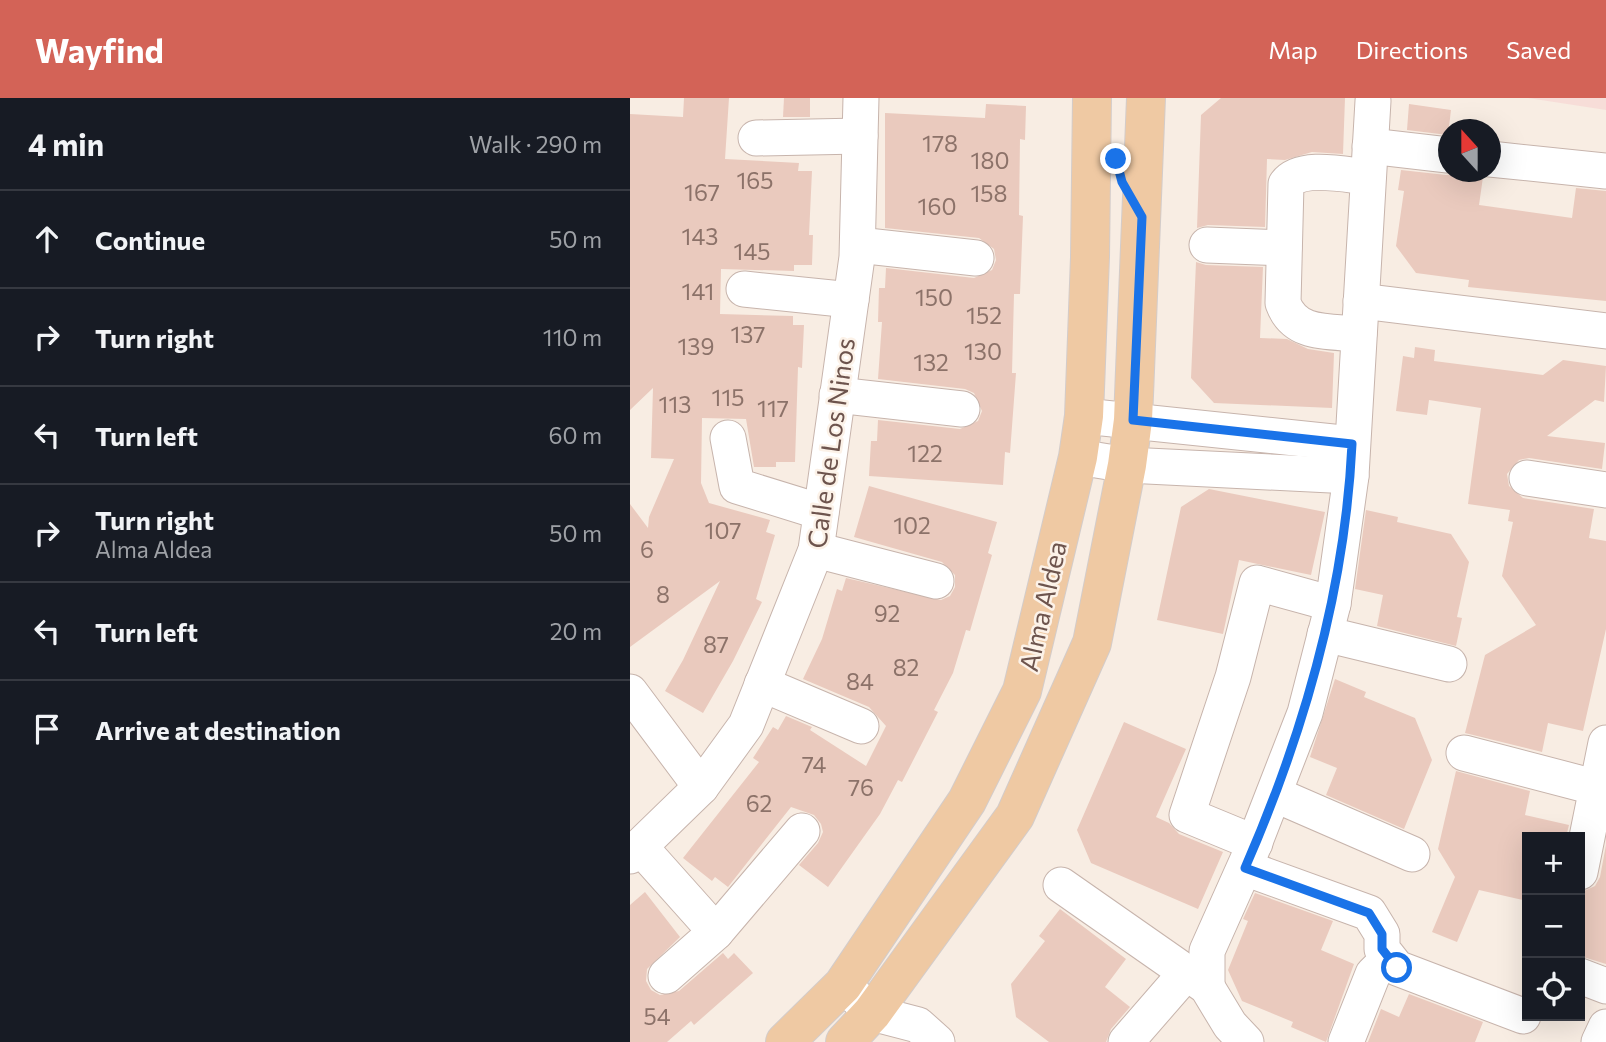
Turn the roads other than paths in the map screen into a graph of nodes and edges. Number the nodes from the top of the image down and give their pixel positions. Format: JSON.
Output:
{"nodes":[{"id":1,"x":861,"y":98,"type":"edge"},
{"id":2,"x":1091,"y":98,"type":"edge"},
{"id":3,"x":1117,"y":98,"type":"edge"},
{"id":4,"x":1146,"y":98,"type":"edge"},
{"id":5,"x":1373,"y":101,"type":"dead end"},
{"id":6,"x":860,"y":136,"type":"junction"},
{"id":7,"x":756,"y":138,"type":"dead end"},
{"id":8,"x":1438,"y":156,"type":"edge"},
{"id":9,"x":1501,"y":160,"type":"edge"},
{"id":10,"x":1369,"y":162,"type":"junction"},
{"id":11,"x":1606,"y":171,"type":"edge"},
{"id":12,"x":1142,"y":217,"type":"junction"},
{"id":13,"x":1207,"y":244,"type":"dead end"},
{"id":14,"x":858,"y":245,"type":"junction"},
{"id":15,"x":1284,"y":248,"type":"junction"},
{"id":16,"x":976,"y":258,"type":"dead end"},
{"id":17,"x":744,"y":289,"type":"dead end"},
{"id":18,"x":851,"y":300,"type":"junction"},
{"id":19,"x":1360,"y":317,"type":"junction"},
{"id":20,"x":1606,"y":331,"type":"edge"},
{"id":21,"x":837,"y":395,"type":"junction"},
{"id":22,"x":962,"y":409,"type":"dead end"},
{"id":23,"x":1084,"y":416,"type":"junction"},
{"id":24,"x":1133,"y":420,"type":"junction"},
{"id":25,"x":728,"y":438,"type":"dead end"},
{"id":26,"x":1078,"y":457,"type":"junction"},
{"id":27,"x":1351,"y":460,"type":"junction"},
{"id":28,"x":1127,"y":466,"type":"junction"},
{"id":29,"x":1527,"y":478,"type":"dead end"},
{"id":30,"x":1606,"y":490,"type":"edge"},
{"id":31,"x":821,"y":512,"type":"junction"},
{"id":32,"x":816,"y":550,"type":"junction"},
{"id":33,"x":936,"y":581,"type":"dead end"},
{"id":34,"x":1329,"y":619,"type":"junction"},
{"id":35,"x":1449,"y":664,"type":"dead end"},
{"id":36,"x":762,"y":684,"type":"junction"},
{"id":37,"x":630,"y":692,"type":"edge"},
{"id":38,"x":861,"y":726,"type":"dead end"},
{"id":39,"x":1606,"y":743,"type":"edge"},
{"id":40,"x":1464,"y":753,"type":"dead end"},
{"id":41,"x":701,"y":787,"type":"junction"},
{"id":42,"x":1601,"y":789,"type":"edge"},
{"id":43,"x":1273,"y":794,"type":"junction"},
{"id":44,"x":802,"y":831,"type":"dead end"},
{"id":45,"x":635,"y":852,"type":"edge"},
{"id":46,"x":1585,"y":852,"type":"edge"},
{"id":47,"x":1412,"y":854,"type":"dead end"},
{"id":48,"x":1250,"y":855,"type":"junction"},
{"id":49,"x":1061,"y":886,"type":"dead end"},
{"id":50,"x":716,"y":932,"type":"junction"},
{"id":51,"x":1388,"y":960,"type":"junction"},
{"id":52,"x":666,"y":976,"type":"dead end"},
{"id":53,"x":1585,"y":978,"type":"edge"},
{"id":54,"x":1197,"y":980,"type":"junction"},
{"id":55,"x":843,"y":985,"type":"junction"},
{"id":56,"x":1606,"y":986,"type":"edge"},
{"id":57,"x":1521,"y":1021,"type":"edge"},
{"id":58,"x":875,"y":1027,"type":"edge"},
{"id":59,"x":1606,"y":1027,"type":"edge"},
{"id":60,"x":785,"y":1042,"type":"edge"},
{"id":61,"x":845,"y":1042,"type":"edge"},
{"id":62,"x":937,"y":1042,"type":"edge"},
{"id":63,"x":1126,"y":1042,"type":"edge"},
{"id":64,"x":1246,"y":1042,"type":"edge"},
{"id":65,"x":1346,"y":1042,"type":"edge"},
{"id":66,"x":1599,"y":1042,"type":"edge"}],
"edges":[{"from":1,"to":6,"type":"street","name":"Calle de Los Ninos"},
{"from":2,"to":23,"type":"main road","name":"Alma Aldea"},
{"from":3,"to":12,"type":"main road"},
{"from":4,"to":12,"type":"main road","name":"Alma Aldea"},
{"from":5,"to":10,"type":"street"},
{"from":6,"to":7,"type":"street"},
{"from":6,"to":14,"type":"street","name":"Calle de Los Ninos"},
{"from":8,"to":10,"type":"street"},
{"from":9,"to":11,"type":"street"},
{"from":10,"to":15,"type":"street"},
{"from":10,"to":19,"type":"street"},
{"from":12,"to":24,"type":"main road","name":"Alma Aldea"},
{"from":13,"to":15,"type":"street"},
{"from":14,"to":16,"type":"street"},
{"from":14,"to":18,"type":"street","name":"Calle de Los Ninos"},
{"from":15,"to":19,"type":"street"},
{"from":17,"to":18,"type":"street"},
{"from":18,"to":21,"type":"street","name":"Calle de Los Ninos"},
{"from":19,"to":20,"type":"street"},
{"from":19,"to":27,"type":"street"},
{"from":21,"to":22,"type":"street"},
{"from":21,"to":31,"type":"street","name":"Calle de Los Ninos"},
{"from":23,"to":24,"type":"street"},
{"from":23,"to":26,"type":"main road","name":"Alma Aldea"},
{"from":24,"to":27,"type":"street"},
{"from":24,"to":28,"type":"main road","name":"Alma Aldea"},
{"from":25,"to":31,"type":"street"},
{"from":26,"to":28,"type":"street"},
{"from":26,"to":55,"type":"main road","name":"Alma Aldea"},
{"from":27,"to":28,"type":"street"},
{"from":27,"to":34,"type":"street"},
{"from":28,"to":58,"type":"main road","name":"Alma Aldea"},
{"from":29,"to":30,"type":"street"},
{"from":31,"to":32,"type":"street","name":"Calle de Los Ninos"},
{"from":32,"to":33,"type":"street"},
{"from":32,"to":36,"type":"street","name":"Calle de Los Ninos"},
{"from":34,"to":35,"type":"street"},
{"from":34,"to":43,"type":"street"},
{"from":34,"to":48,"type":"street"},
{"from":36,"to":38,"type":"street"},
{"from":36,"to":41,"type":"street","name":"Calle de Los Ninos"},
{"from":37,"to":41,"type":"street"},
{"from":39,"to":42,"type":"street"},
{"from":40,"to":42,"type":"street"},
{"from":41,"to":45,"type":"street","name":"Calle de Los Ninos"},
{"from":42,"to":46,"type":"street"},
{"from":43,"to":47,"type":"street"},
{"from":43,"to":48,"type":"street"},
{"from":44,"to":50,"type":"street"},
{"from":45,"to":50,"type":"street"},
{"from":48,"to":51,"type":"street"},
{"from":48,"to":54,"type":"street"},
{"from":49,"to":54,"type":"street"},
{"from":50,"to":52,"type":"street"},
{"from":51,"to":57,"type":"street"},
{"from":51,"to":65,"type":"street"},
{"from":53,"to":56,"type":"street"},
{"from":54,"to":63,"type":"street"},
{"from":54,"to":64,"type":"street"},
{"from":55,"to":58,"type":"street"},
{"from":55,"to":60,"type":"main road","name":"Alma Aldea"},
{"from":58,"to":61,"type":"main road","name":"Alma Aldea"},
{"from":58,"to":62,"type":"street"},
{"from":59,"to":66,"type":"street"}]}
